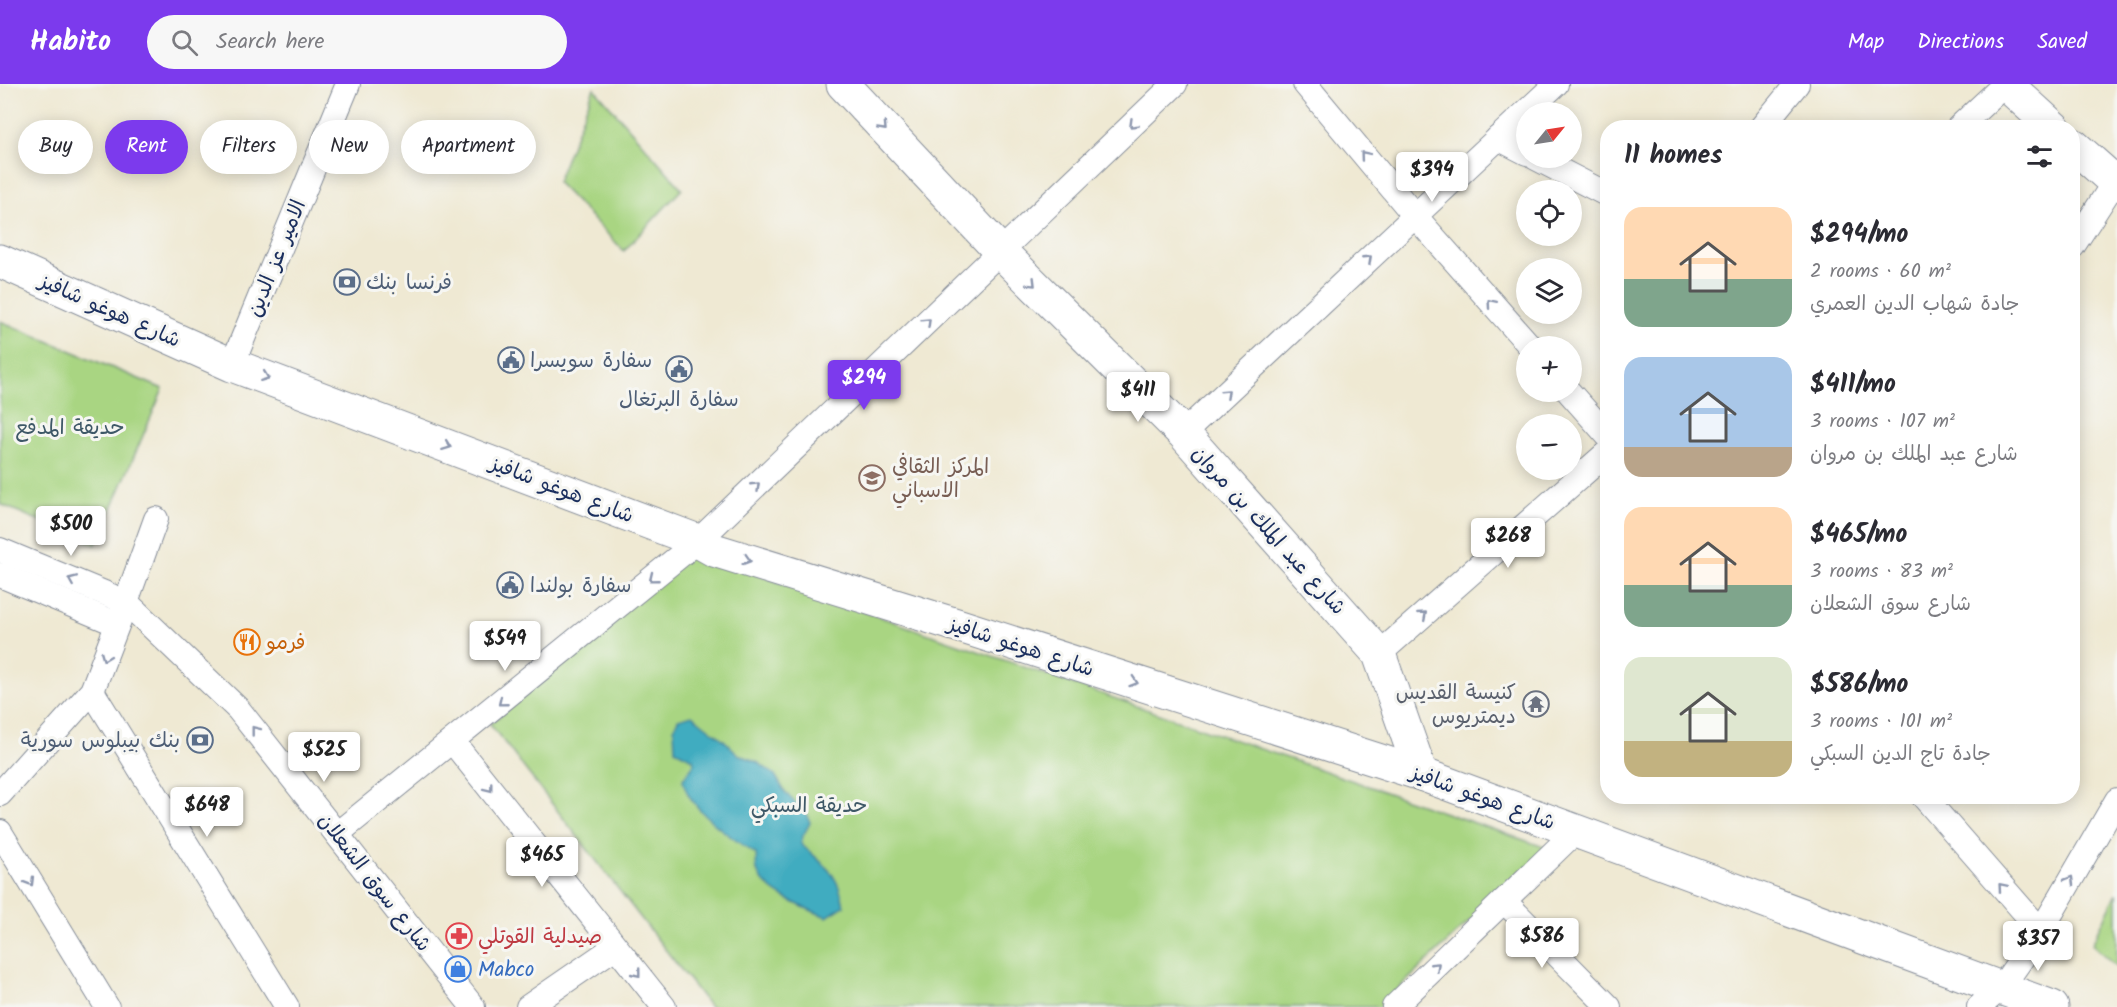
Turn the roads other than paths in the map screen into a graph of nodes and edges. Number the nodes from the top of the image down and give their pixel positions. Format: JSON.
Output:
{"nodes":[{"id":1,"x":348,"y":84,"type":"edge"},
{"id":2,"x":843,"y":84,"type":"edge"},
{"id":3,"x":1175,"y":84,"type":"edge"},
{"id":4,"x":1305,"y":84,"type":"edge"},
{"id":5,"x":1556,"y":84,"type":"edge"},
{"id":6,"x":1797,"y":84,"type":"edge"},
{"id":7,"x":2005,"y":84,"type":"edge"},
{"id":8,"x":1768,"y":120,"type":"edge"},
{"id":9,"x":1967,"y":120,"type":"edge"},
{"id":10,"x":2045,"y":120,"type":"edge"},
{"id":11,"x":1498,"y":138,"type":"junction"},
{"id":12,"x":1516,"y":147,"type":"edge"},
{"id":13,"x":2080,"y":151,"type":"edge"},
{"id":14,"x":1555,"y":168,"type":"edge"},
{"id":15,"x":2116,"y":181,"type":"edge"},
{"id":16,"x":1600,"y":191,"type":"edge"},
{"id":17,"x":1415,"y":216,"type":"junction"},
{"id":18,"x":2080,"y":235,"type":"edge"},
{"id":19,"x":1000,"y":252,"type":"junction"},
{"id":20,"x":0,"y":261,"type":"edge"},
{"id":21,"x":1521,"y":336,"type":"edge"},
{"id":22,"x":232,"y":365,"type":"junction"},
{"id":23,"x":1578,"y":402,"type":"edge"},
{"id":24,"x":1600,"y":427,"type":"edge"},
{"id":25,"x":1183,"y":433,"type":"junction"},
{"id":26,"x":1600,"y":459,"type":"edge"},
{"id":27,"x":156,"y":519,"type":"dead end"},
{"id":28,"x":698,"y":541,"type":"junction"},
{"id":29,"x":0,"y":550,"type":"edge"},
{"id":30,"x":0,"y":575,"type":"edge"},
{"id":31,"x":122,"y":613,"type":"junction"},
{"id":32,"x":1379,"y":654,"type":"junction"},
{"id":33,"x":92,"y":691,"type":"junction"},
{"id":34,"x":453,"y":742,"type":"junction"},
{"id":35,"x":1421,"y":774,"type":"junction"},
{"id":36,"x":0,"y":794,"type":"edge"},
{"id":37,"x":2117,"y":800,"type":"edge"},
{"id":38,"x":1930,"y":804,"type":"edge"},
{"id":39,"x":1576,"y":831,"type":"junction"},
{"id":40,"x":0,"y":832,"type":"edge"},
{"id":41,"x":337,"y":834,"type":"junction"},
{"id":42,"x":1504,"y":901,"type":"junction"},
{"id":43,"x":2041,"y":931,"type":"junction"},
{"id":44,"x":615,"y":947,"type":"junction"},
{"id":45,"x":1995,"y":1001,"type":"edge"},
{"id":46,"x":107,"y":1007,"type":"edge"},
{"id":47,"x":287,"y":1007,"type":"edge"},
{"id":48,"x":473,"y":1007,"type":"edge"},
{"id":49,"x":528,"y":1007,"type":"edge"},
{"id":50,"x":664,"y":1007,"type":"edge"},
{"id":51,"x":1394,"y":1007,"type":"edge"},
{"id":52,"x":1609,"y":1007,"type":"edge"},
{"id":53,"x":2052,"y":1007,"type":"edge"}],
"edges":[{"from":1,"to":22,"type":"street","name":"الامير عز الدين"},
{"from":2,"to":19,"type":"main road","name":"شارع عبد الملك بن مروان","one_way":true},
{"from":3,"to":19,"type":"street","one_way":true},
{"from":17,"to":4,"type":"street","one_way":true},
{"from":5,"to":11,"type":"street"},
{"from":6,"to":8,"type":"street"},
{"from":7,"to":9,"type":"street"},
{"from":7,"to":10,"type":"main road"},
{"from":11,"to":12,"type":"street"},
{"from":11,"to":17,"type":"street"},
{"from":13,"to":15,"type":"main road"},
{"from":14,"to":16,"type":"street"},
{"from":15,"to":18,"type":"street"},
{"from":21,"to":17,"type":"street","one_way":true},
{"from":25,"to":17,"type":"street","one_way":true},
{"from":19,"to":25,"type":"main road","name":"شارع عبد الملك بن مروان","one_way":true},
{"from":28,"to":19,"type":"street","one_way":true},
{"from":20,"to":22,"type":"main road","name":"شارع هوغو شافيز"},
{"from":22,"to":28,"type":"main road","name":"شارع هوغو شافيز","one_way":true},
{"from":23,"to":24,"type":"street"},
{"from":25,"to":32,"type":"main road","name":"شارع عبد الملك بن مروان"},
{"from":32,"to":26,"type":"street","one_way":true},
{"from":27,"to":31,"type":"street"},
{"from":28,"to":34,"type":"street","one_way":true},
{"from":28,"to":35,"type":"main road","name":"شارع هوغو شافيز","one_way":true},
{"from":31,"to":29,"type":"street","one_way":true},
{"from":30,"to":31,"type":"street"},
{"from":31,"to":33,"type":"street","one_way":true},
{"from":41,"to":31,"type":"street","name":"شارع سوق الشعلان","one_way":true},
{"from":32,"to":35,"type":"main road","name":"شارع عبد الملك بن مروان"},
{"from":33,"to":36,"type":"street"},
{"from":33,"to":47,"type":"street"},
{"from":34,"to":41,"type":"street"},
{"from":34,"to":44,"type":"street","one_way":true},
{"from":35,"to":39,"type":"main road","name":"شارع هوغو شافيز"},
{"from":43,"to":37,"type":"street","one_way":true},
{"from":43,"to":38,"type":"street","one_way":true},
{"from":39,"to":42,"type":"street"},
{"from":39,"to":45,"type":"main road","name":"شارع هوغو شافيز"},
{"from":40,"to":46,"type":"street","one_way":true},
{"from":41,"to":48,"type":"street","name":"شارع سوق الشعلان"},
{"from":51,"to":42,"type":"street","one_way":true},
{"from":42,"to":52,"type":"street"},
{"from":43,"to":45,"type":"street"},
{"from":44,"to":49,"type":"street"},
{"from":44,"to":50,"type":"street","one_way":true},
{"from":45,"to":53,"type":"main road","name":"شارع هوغو شافيز"}]}
